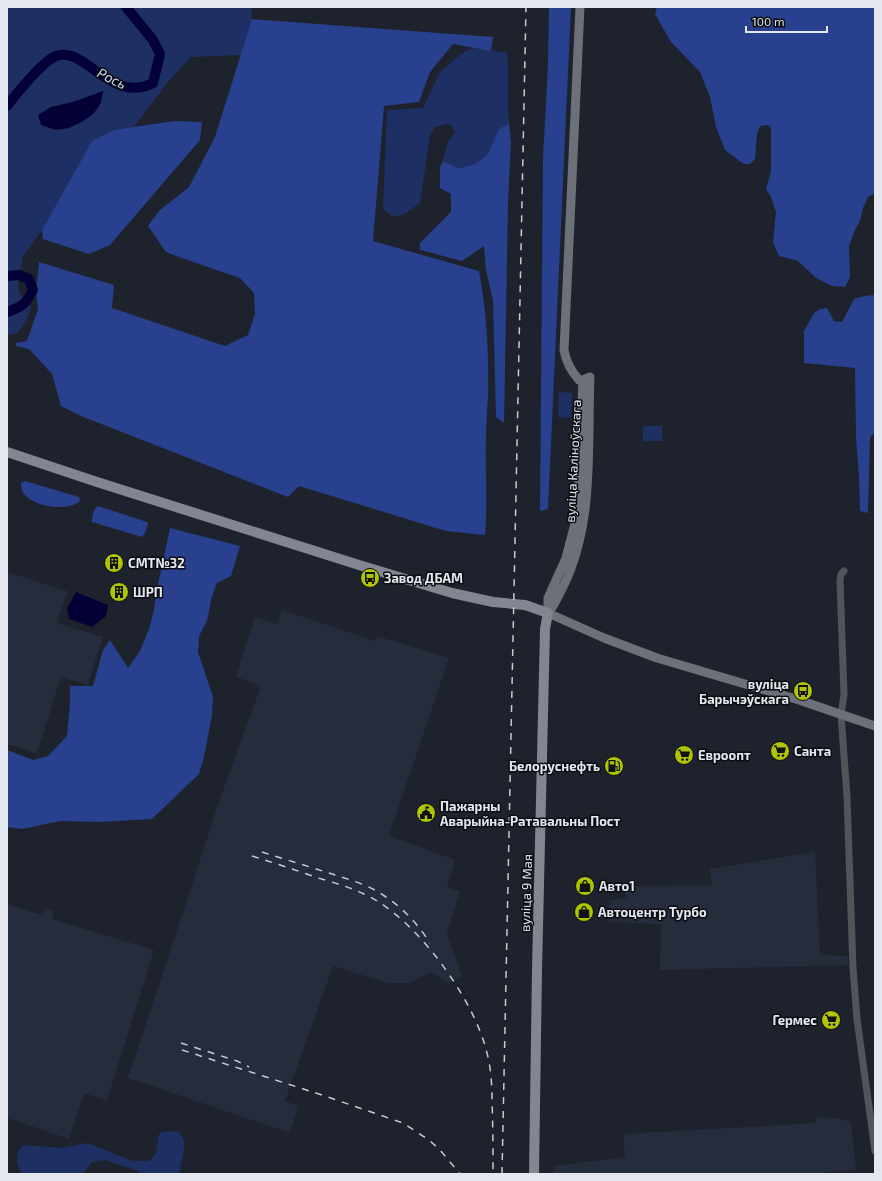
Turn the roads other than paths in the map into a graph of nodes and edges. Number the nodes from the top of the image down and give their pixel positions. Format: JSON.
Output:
{"nodes":[{"id":1,"x":580,"y":7,"type":"edge"},
{"id":2,"x":7,"y":452,"type":"edge"},
{"id":3,"x":844,"y":571,"type":"dead end"},
{"id":4,"x":548,"y":613,"type":"junction"},
{"id":5,"x":841,"y":714,"type":"junction"},
{"id":6,"x":875,"y":726,"type":"edge"},
{"id":7,"x":875,"y":1151,"type":"edge"},
{"id":8,"x":534,"y":1174,"type":"edge"}],
"edges":[{"from":1,"to":4,"type":"street","name":"вуліца Каліноўскага"},
{"from":2,"to":4,"type":"main road"},
{"from":3,"to":5,"type":"street"},
{"from":4,"to":5,"type":"street"},
{"from":4,"to":8,"type":"main road","name":"вуліца 9 Мая"},
{"from":5,"to":6,"type":"street"},
{"from":5,"to":7,"type":"street"}]}
